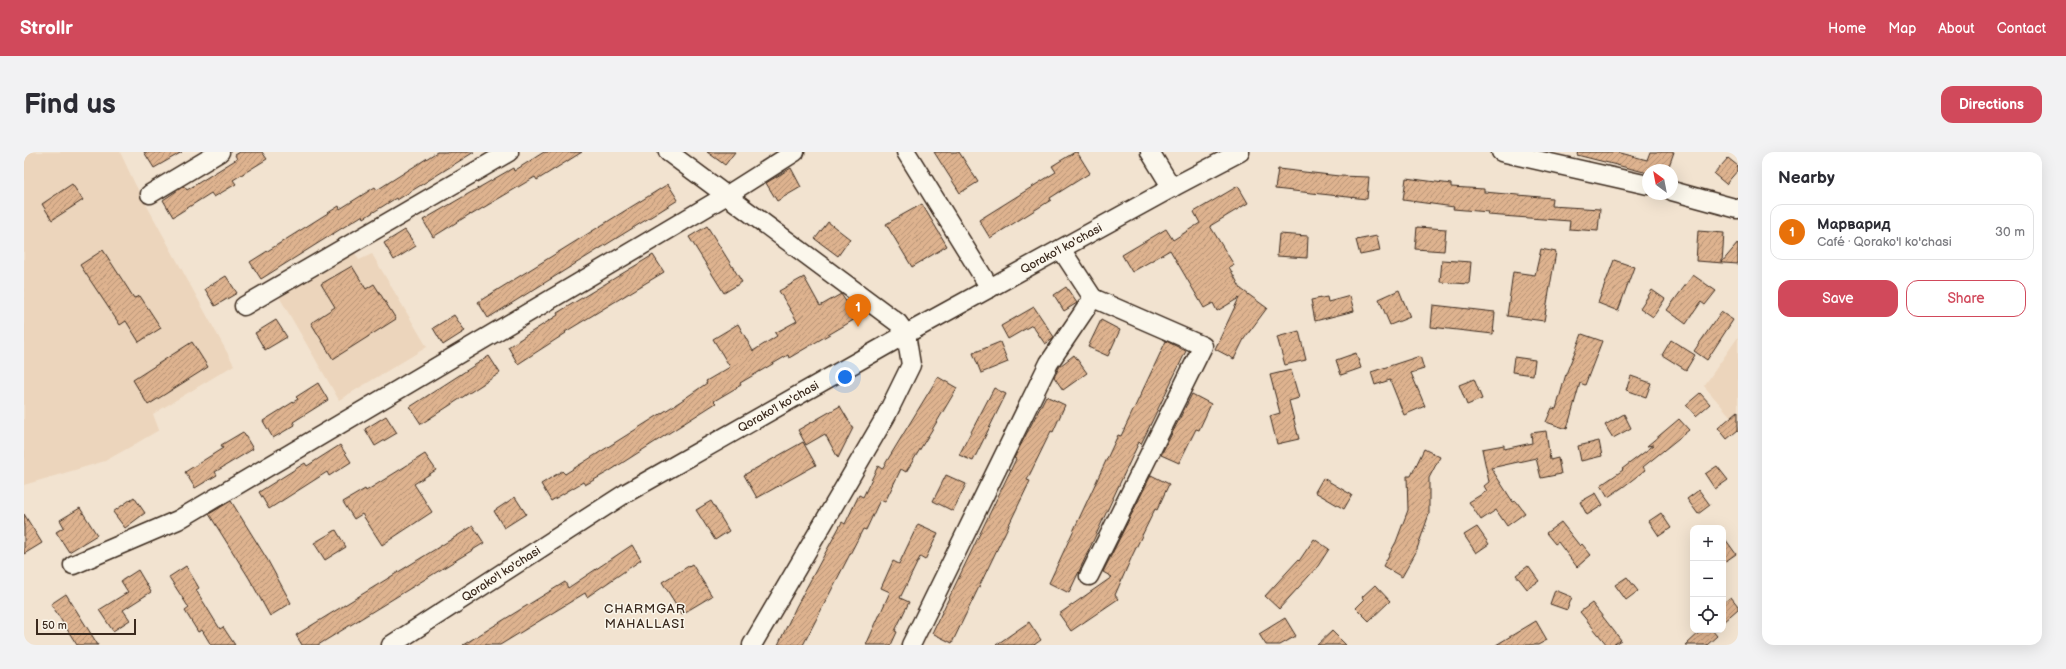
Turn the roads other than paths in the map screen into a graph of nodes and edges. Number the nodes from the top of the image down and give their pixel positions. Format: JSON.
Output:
{"nodes":[{"id":1,"x":220,"y":152,"type":"edge"},
{"id":2,"x":509,"y":152,"type":"edge"},
{"id":3,"x":668,"y":152,"type":"edge"},
{"id":4,"x":795,"y":152,"type":"edge"},
{"id":5,"x":906,"y":152,"type":"edge"},
{"id":6,"x":1150,"y":152,"type":"edge"},
{"id":7,"x":1240,"y":152,"type":"edge"},
{"id":8,"x":1501,"y":152,"type":"edge"},
{"id":9,"x":1642,"y":184,"type":"edge"},
{"id":10,"x":1172,"y":188,"type":"junction"},
{"id":11,"x":1678,"y":193,"type":"edge"},
{"id":12,"x":150,"y":194,"type":"dead end"},
{"id":13,"x":727,"y":195,"type":"junction"},
{"id":14,"x":1738,"y":209,"type":"edge"},
{"id":15,"x":1061,"y":249,"type":"junction"},
{"id":16,"x":990,"y":288,"type":"junction"},
{"id":17,"x":1093,"y":298,"type":"junction"},
{"id":18,"x":244,"y":306,"type":"dead end"},
{"id":19,"x":906,"y":334,"type":"junction"},
{"id":20,"x":72,"y":565,"type":"dead end"},
{"id":21,"x":1090,"y":576,"type":"dead end"},
{"id":22,"x":391,"y":645,"type":"edge"},
{"id":23,"x":752,"y":645,"type":"edge"},
{"id":24,"x":911,"y":645,"type":"edge"}],
"edges":[{"from":1,"to":12,"type":"street"},
{"from":2,"to":18,"type":"street"},
{"from":3,"to":13,"type":"street"},
{"from":4,"to":13,"type":"street"},
{"from":5,"to":16,"type":"street"},
{"from":6,"to":10,"type":"street"},
{"from":7,"to":10,"type":"street","name":"Qorako'l ko'chasi"},
{"from":8,"to":9,"type":"street"},
{"from":10,"to":15,"type":"street","name":"Qorako'l ko'chasi"},
{"from":11,"to":14,"type":"street"},
{"from":13,"to":19,"type":"street"},
{"from":13,"to":20,"type":"street"},
{"from":15,"to":16,"type":"street","name":"Qorako'l ko'chasi"},
{"from":15,"to":17,"type":"street"},
{"from":16,"to":19,"type":"street","name":"Qorako'l ko'chasi"},
{"from":17,"to":21,"type":"street"},
{"from":17,"to":24,"type":"street"},
{"from":19,"to":22,"type":"street","name":"Qorako'l ko'chasi"},
{"from":19,"to":23,"type":"street"}]}
